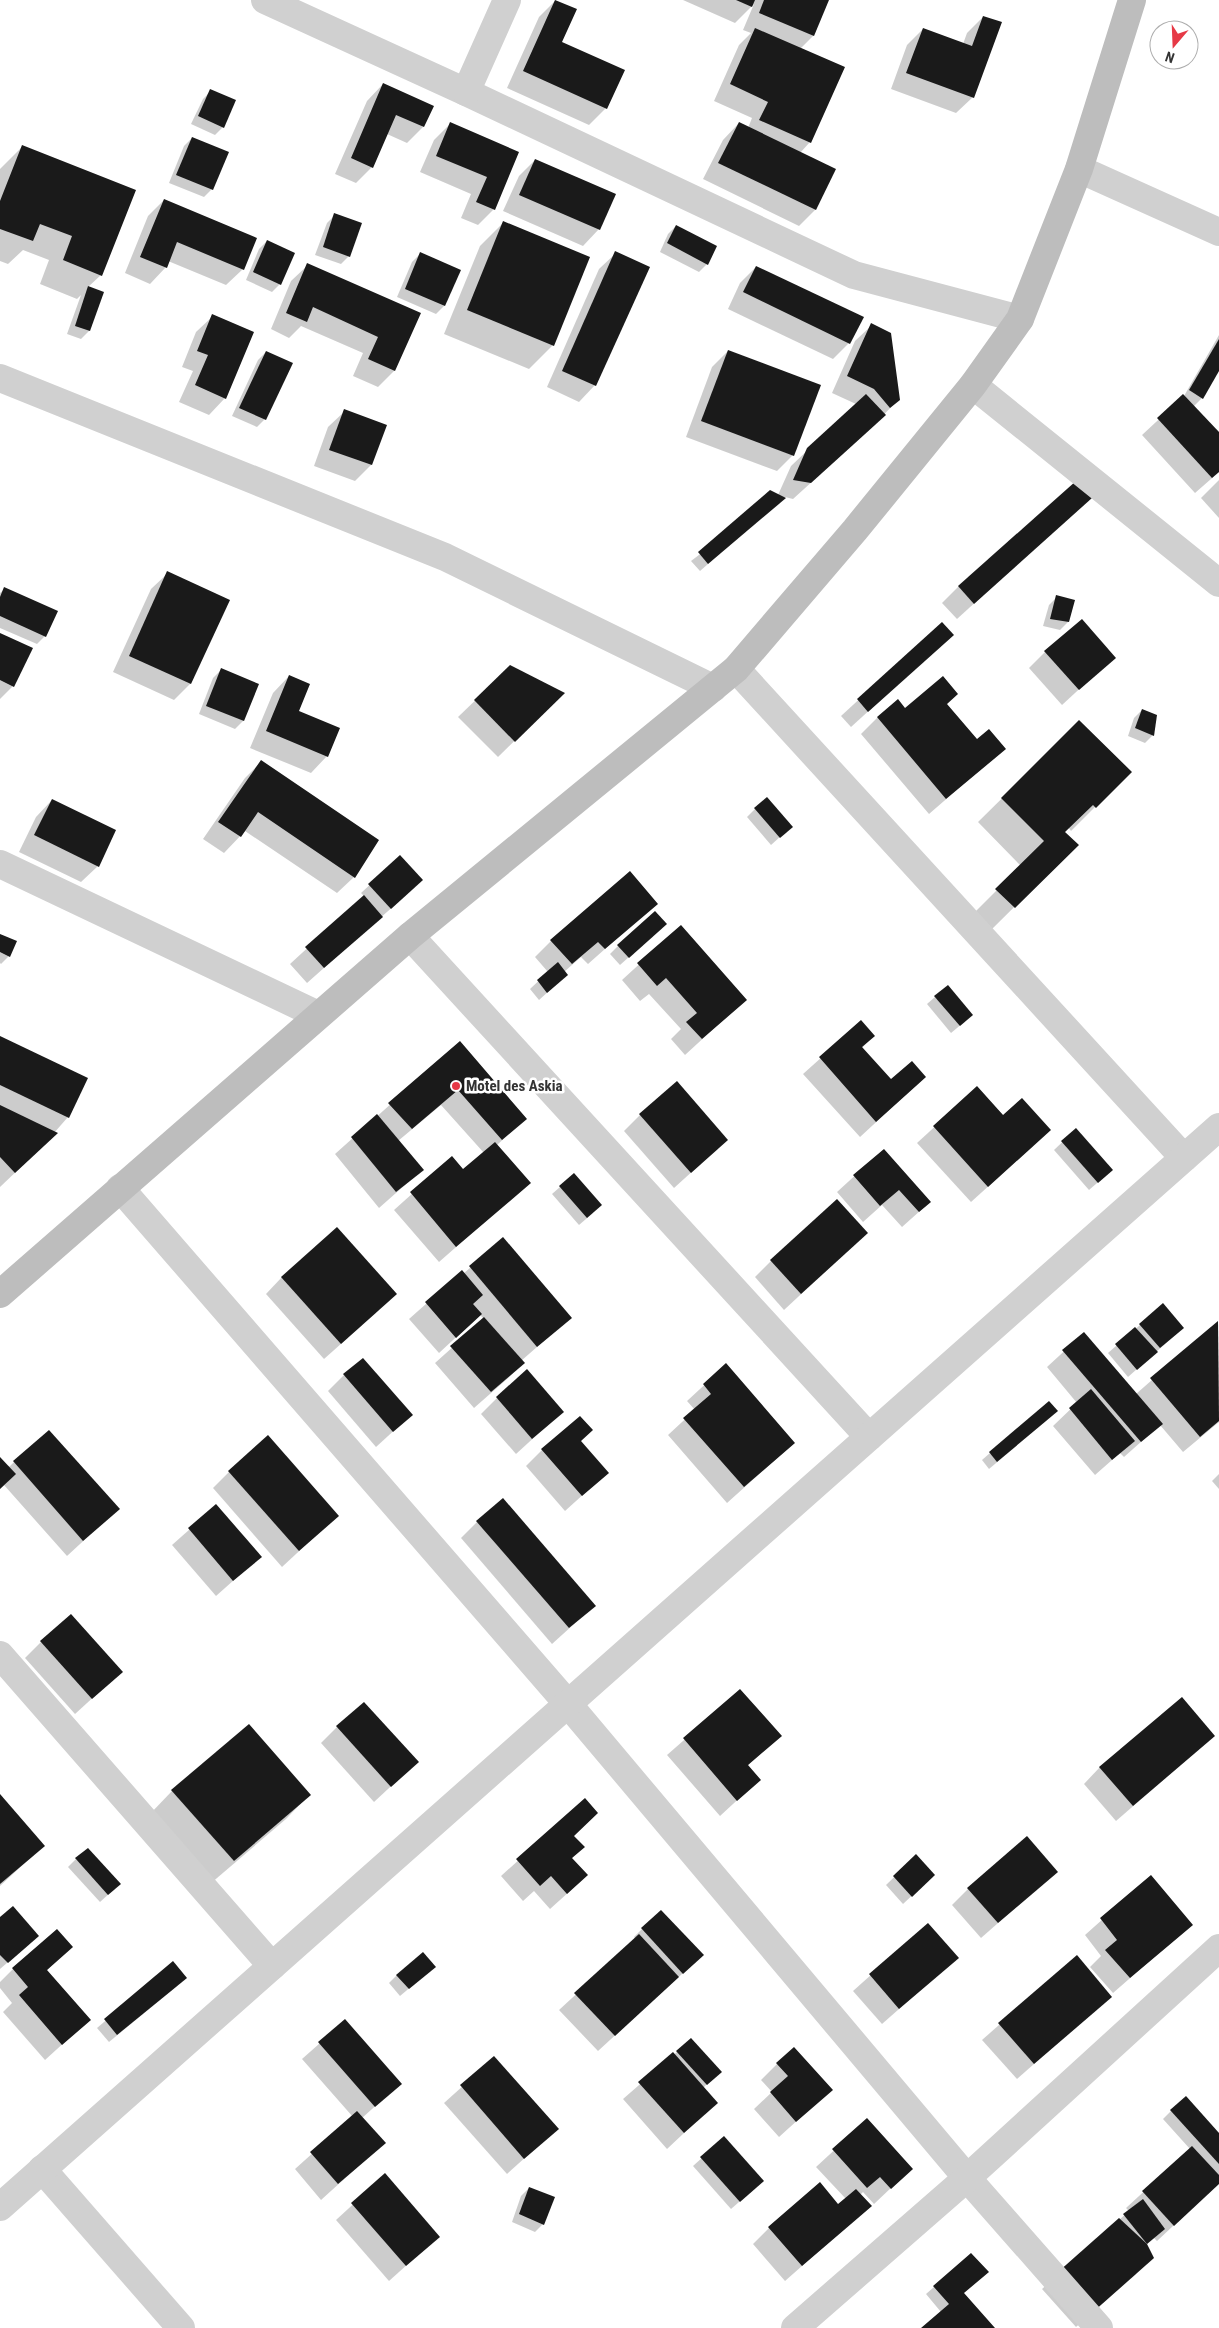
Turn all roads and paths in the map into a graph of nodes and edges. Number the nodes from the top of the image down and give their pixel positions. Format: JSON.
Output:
{"nodes":[{"id":1,"x":265,"y":0,"type":"edge"},
{"id":2,"x":507,"y":0,"type":"edge"},
{"id":3,"x":1132,"y":0,"type":"edge"},
{"id":4,"x":466,"y":92,"type":"junction"},
{"id":5,"x":1079,"y":169,"type":"junction"},
{"id":6,"x":1219,"y":232,"type":"edge"},
{"id":7,"x":1020,"y":318,"type":"junction"},
{"id":8,"x":0,"y":378,"type":"edge"},
{"id":9,"x":973,"y":385,"type":"junction"},
{"id":10,"x":1219,"y":583,"type":"edge"},
{"id":11,"x":736,"y":670,"type":"junction"},
{"id":12,"x":713,"y":688,"type":"junction"},
{"id":13,"x":0,"y":864,"type":"edge"},
{"id":14,"x":410,"y":936,"type":"junction"},
{"id":15,"x":318,"y":1015,"type":"junction"},
{"id":16,"x":1219,"y":1127,"type":"edge"},
{"id":17,"x":1184,"y":1158,"type":"junction"},
{"id":18,"x":120,"y":1188,"type":"junction"},
{"id":19,"x":0,"y":1294,"type":"edge"},
{"id":20,"x":869,"y":1437,"type":"junction"},
{"id":21,"x":0,"y":1655,"type":"edge"},
{"id":22,"x":568,"y":1704,"type":"junction"},
{"id":23,"x":1219,"y":1948,"type":"edge"},
{"id":24,"x":272,"y":1966,"type":"junction"},
{"id":25,"x":42,"y":2169,"type":"junction"},
{"id":26,"x":967,"y":2178,"type":"junction"},
{"id":27,"x":0,"y":2207,"type":"edge"},
{"id":28,"x":181,"y":2328,"type":"edge"},
{"id":29,"x":795,"y":2328,"type":"edge"},
{"id":30,"x":1099,"y":2328,"type":"edge"}],
"edges":[{"from":1,"to":4,"type":"street"},
{"from":2,"to":4,"type":"street"},
{"from":3,"to":5,"type":"street"},
{"from":4,"to":7,"type":"street"},
{"from":5,"to":6,"type":"street"},
{"from":5,"to":7,"type":"street"},
{"from":7,"to":9,"type":"street"},
{"from":8,"to":12,"type":"street"},
{"from":9,"to":10,"type":"street"},
{"from":9,"to":11,"type":"street"},
{"from":11,"to":12,"type":"street"},
{"from":11,"to":17,"type":"street"},
{"from":12,"to":14,"type":"street"},
{"from":13,"to":15,"type":"street"},
{"from":14,"to":15,"type":"street"},
{"from":14,"to":20,"type":"street"},
{"from":15,"to":18,"type":"street"},
{"from":16,"to":17,"type":"street"},
{"from":17,"to":20,"type":"street"},
{"from":18,"to":19,"type":"street"},
{"from":18,"to":22,"type":"street"},
{"from":20,"to":22,"type":"street"},
{"from":21,"to":24,"type":"street"},
{"from":22,"to":24,"type":"street"},
{"from":22,"to":26,"type":"street"},
{"from":23,"to":26,"type":"street"},
{"from":24,"to":25,"type":"street"},
{"from":25,"to":27,"type":"street"},
{"from":25,"to":28,"type":"street"},
{"from":26,"to":29,"type":"street"},
{"from":26,"to":30,"type":"street"}]}
